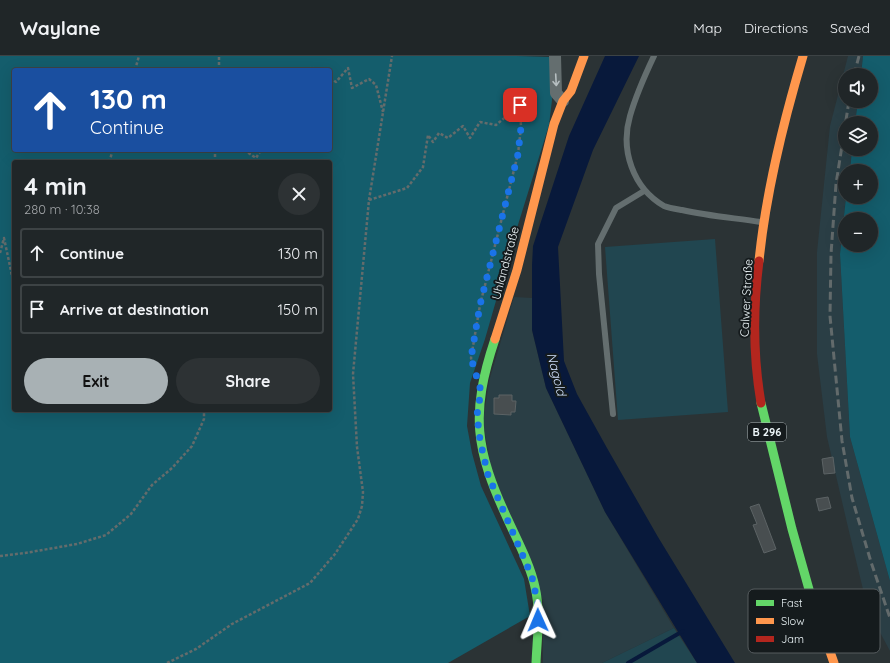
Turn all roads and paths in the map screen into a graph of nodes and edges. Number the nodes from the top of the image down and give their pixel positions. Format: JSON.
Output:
{"nodes":[{"id":1,"x":139,"y":56,"type":"edge"},
{"id":2,"x":219,"y":56,"type":"edge"},
{"id":3,"x":392,"y":56,"type":"edge"},
{"id":4,"x":554,"y":56,"type":"edge"},
{"id":5,"x":584,"y":56,"type":"edge"},
{"id":6,"x":654,"y":56,"type":"edge"},
{"id":7,"x":803,"y":56,"type":"edge"},
{"id":8,"x":136,"y":68,"type":"edge"},
{"id":9,"x":219,"y":68,"type":"edge"},
{"id":10,"x":332,"y":79,"type":"edge"},
{"id":11,"x":563,"y":101,"type":"junction"},
{"id":12,"x":384,"y":115,"type":"junction"},
{"id":13,"x":247,"y":152,"type":"edge"},
{"id":14,"x":260,"y":152,"type":"edge"},
{"id":15,"x":644,"y":191,"type":"junction"},
{"id":16,"x":369,"y":200,"type":"junction"},
{"id":17,"x":764,"y":222,"type":"junction"},
{"id":18,"x":0,"y":253,"type":"edge"},
{"id":19,"x":12,"y":276,"type":"edge"},
{"id":20,"x":473,"y":365,"type":"dead end"},
{"id":21,"x":204,"y":412,"type":"edge"},
{"id":22,"x":613,"y":414,"type":"dead end"},
{"id":23,"x":0,"y":556,"type":"edge"},
{"id":24,"x":808,"y":589,"type":"edge"},
{"id":25,"x":830,"y":653,"type":"edge"},
{"id":26,"x":167,"y":663,"type":"edge"},
{"id":27,"x":536,"y":663,"type":"edge"},
{"id":28,"x":834,"y":663,"type":"edge"}],
"edges":[{"from":1,"to":8,"type":"path"},
{"from":2,"to":9,"type":"path"},
{"from":3,"to":12,"type":"path"},
{"from":4,"to":11,"type":"street","one_way":true},
{"from":5,"to":11,"type":"street","name":"Uhlandstraße"},
{"from":6,"to":15,"type":"lane"},
{"from":7,"to":17,"type":"street","name":"Calwer Straße","number":"B 296"},
{"from":10,"to":12,"type":"path"},
{"from":11,"to":27,"type":"street","name":"Uhlandstraße"},
{"from":12,"to":16,"type":"path"},
{"from":13,"to":14,"type":"path"},
{"from":15,"to":17,"type":"lane"},
{"from":15,"to":22,"type":"lane"},
{"from":16,"to":20,"type":"path"},
{"from":16,"to":26,"type":"path"},
{"from":17,"to":24,"type":"street","name":"Calwer Straße","number":"B 296"},
{"from":18,"to":19,"type":"path"},
{"from":21,"to":23,"type":"path"},
{"from":25,"to":28,"type":"street","name":"Calwer Straße","number":"B 296"}]}
